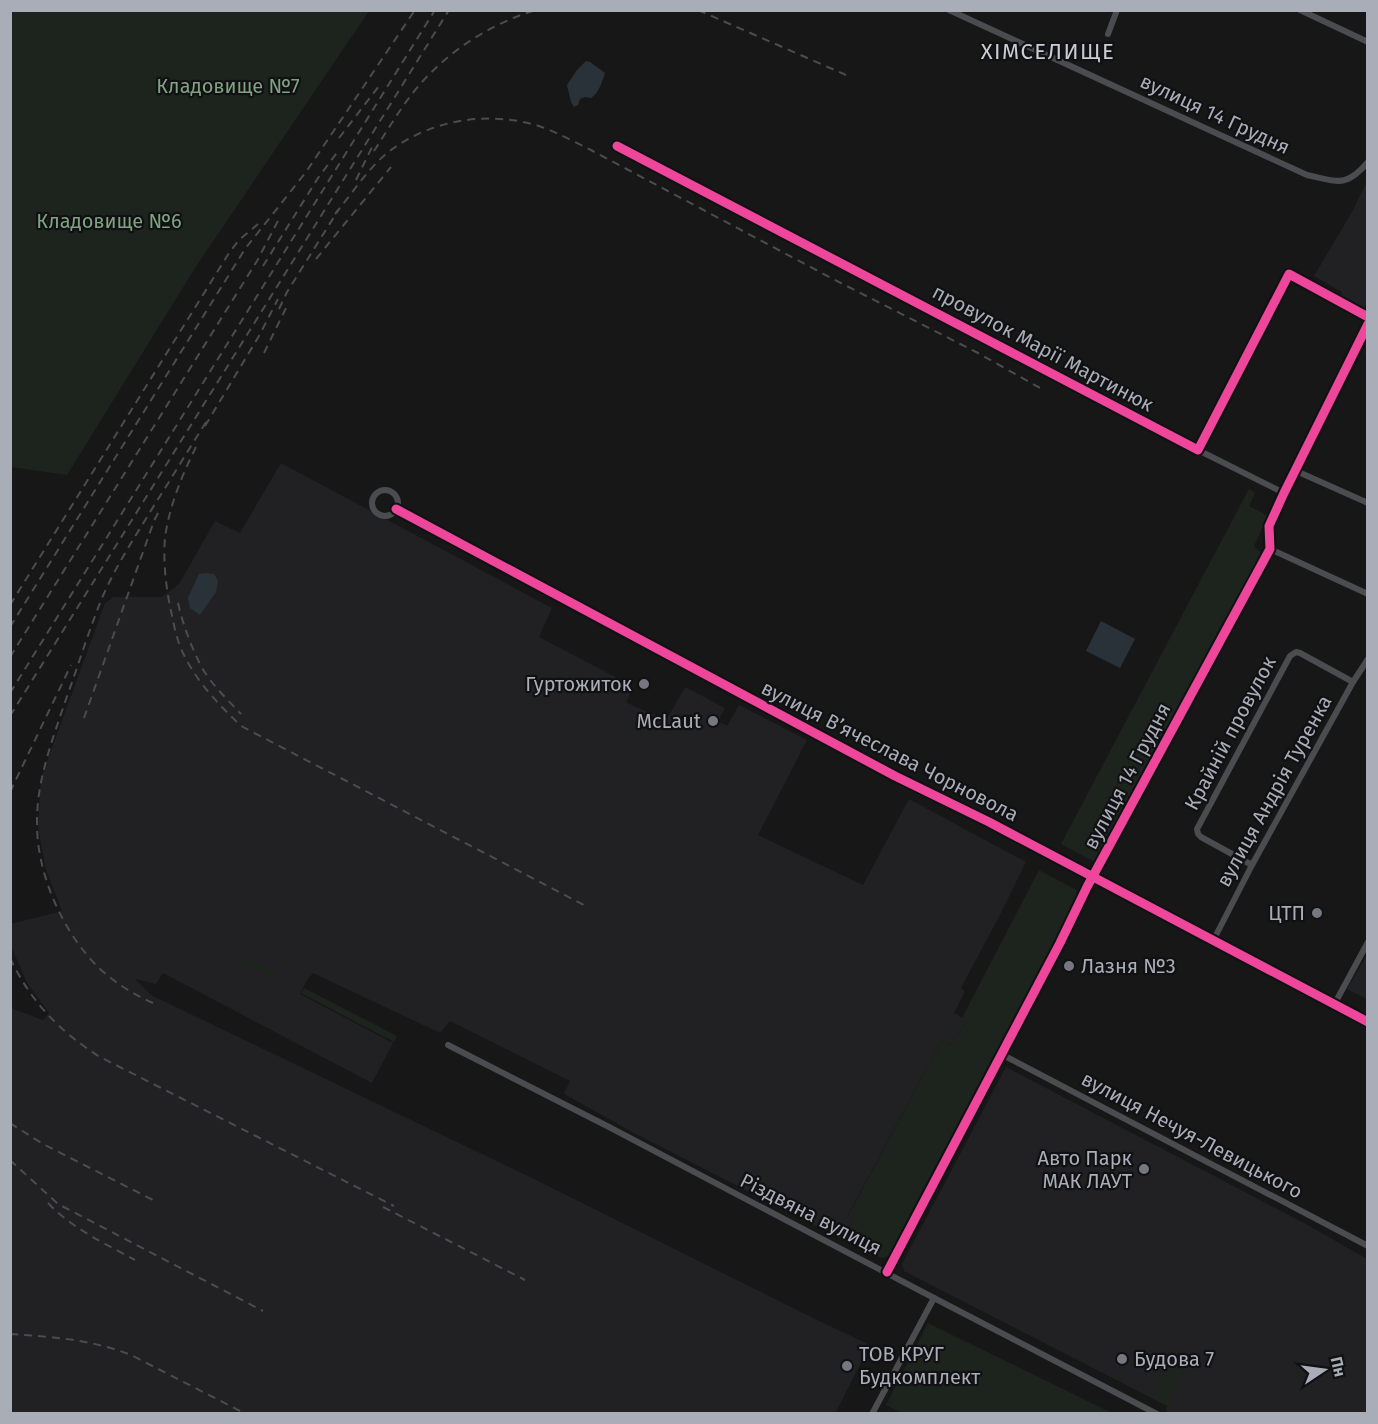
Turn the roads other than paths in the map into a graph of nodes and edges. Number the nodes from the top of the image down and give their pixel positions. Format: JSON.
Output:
{"nodes":[{"id":1,"x":949,"y":10,"type":"edge"},
{"id":2,"x":1118,"y":10,"type":"edge"},
{"id":3,"x":1299,"y":10,"type":"edge"},
{"id":4,"x":1108,"y":34,"type":"dead end"},
{"id":5,"x":1368,"y":42,"type":"edge"},
{"id":6,"x":616,"y":146,"type":"dead end"},
{"id":7,"x":1368,"y":162,"type":"edge"},
{"id":8,"x":1368,"y":317,"type":"edge"},
{"id":9,"x":1368,"y":324,"type":"edge"},
{"id":10,"x":1198,"y":450,"type":"junction"},
{"id":11,"x":1294,"y":470,"type":"junction"},
{"id":12,"x":1284,"y":493,"type":"junction"},
{"id":13,"x":1368,"y":503,"type":"edge"},
{"id":14,"x":396,"y":509,"type":"junction"},
{"id":15,"x":1270,"y":549,"type":"junction"},
{"id":16,"x":1368,"y":594,"type":"edge"},
{"id":17,"x":1368,"y":659,"type":"edge"},
{"id":18,"x":1353,"y":681,"type":"junction"},
{"id":19,"x":1252,"y":865,"type":"junction"},
{"id":20,"x":1092,"y":878,"type":"junction"},
{"id":21,"x":1213,"y":941,"type":"junction"},
{"id":22,"x":1368,"y":942,"type":"edge"},
{"id":23,"x":1334,"y":1005,"type":"junction"},
{"id":24,"x":1368,"y":1022,"type":"edge"},
{"id":25,"x":448,"y":1045,"type":"dead end"},
{"id":26,"x":1001,"y":1054,"type":"junction"},
{"id":27,"x":1368,"y":1246,"type":"edge"},
{"id":28,"x":887,"y":1272,"type":"junction"},
{"id":29,"x":934,"y":1298,"type":"junction"},
{"id":30,"x":872,"y":1413,"type":"edge"},
{"id":31,"x":1157,"y":1413,"type":"edge"}],
"edges":[{"from":1,"to":7,"type":"street","name":"вулиця 14 Грудня"},
{"from":2,"to":4,"type":"street"},
{"from":3,"to":5,"type":"street"},
{"from":6,"to":10,"type":"street","name":"провулок Марії Мартинюк"},
{"from":8,"to":10,"type":"street"},
{"from":9,"to":11,"type":"street","name":"вулиця 14 Грудня"},
{"from":10,"to":12,"type":"street","name":"провулок Марії Мартинюк"},
{"from":11,"to":12,"type":"street","name":"вулиця 14 Грудня"},
{"from":11,"to":13,"type":"street"},
{"from":12,"to":15,"type":"street","name":"вулиця 14 Грудня"},
{"from":14,"to":14,"type":"street","name":"вулиця Вʼячеслава Чорновола"},
{"from":14,"to":20,"type":"street","name":"вулиця Вʼячеслава Чорновола"},
{"from":15,"to":16,"type":"street"},
{"from":15,"to":20,"type":"street","name":"вулиця 14 Грудня"},
{"from":17,"to":18,"type":"street","name":"вулиця Андрія Туренка"},
{"from":18,"to":19,"type":"street","name":"вулиця Андрія Туренка"},
{"from":18,"to":19,"type":"street","name":"Крайній провулок"},
{"from":19,"to":21,"type":"street","name":"вулиця Андрія Туренка"},
{"from":20,"to":21,"type":"street","name":"вулиця Вʼячеслава Чорновола"},
{"from":20,"to":26,"type":"street","name":"вулиця 14 Грудня"},
{"from":21,"to":23,"type":"street","name":"вулиця Вʼячеслава Чорновола"},
{"from":22,"to":23,"type":"street"},
{"from":23,"to":24,"type":"street","name":"вулиця Вʼячеслава Чорновола"},
{"from":25,"to":28,"type":"street","name":"Різдвяна вулиця"},
{"from":26,"to":27,"type":"street","name":"вулиця Нечуя-Левицького"},
{"from":26,"to":28,"type":"street","name":"вулиця 14 Грудня"},
{"from":28,"to":29,"type":"street","name":"Різдвяна вулиця"},
{"from":29,"to":30,"type":"street"},
{"from":29,"to":31,"type":"street","name":"Різдвяна вулиця"}]}
